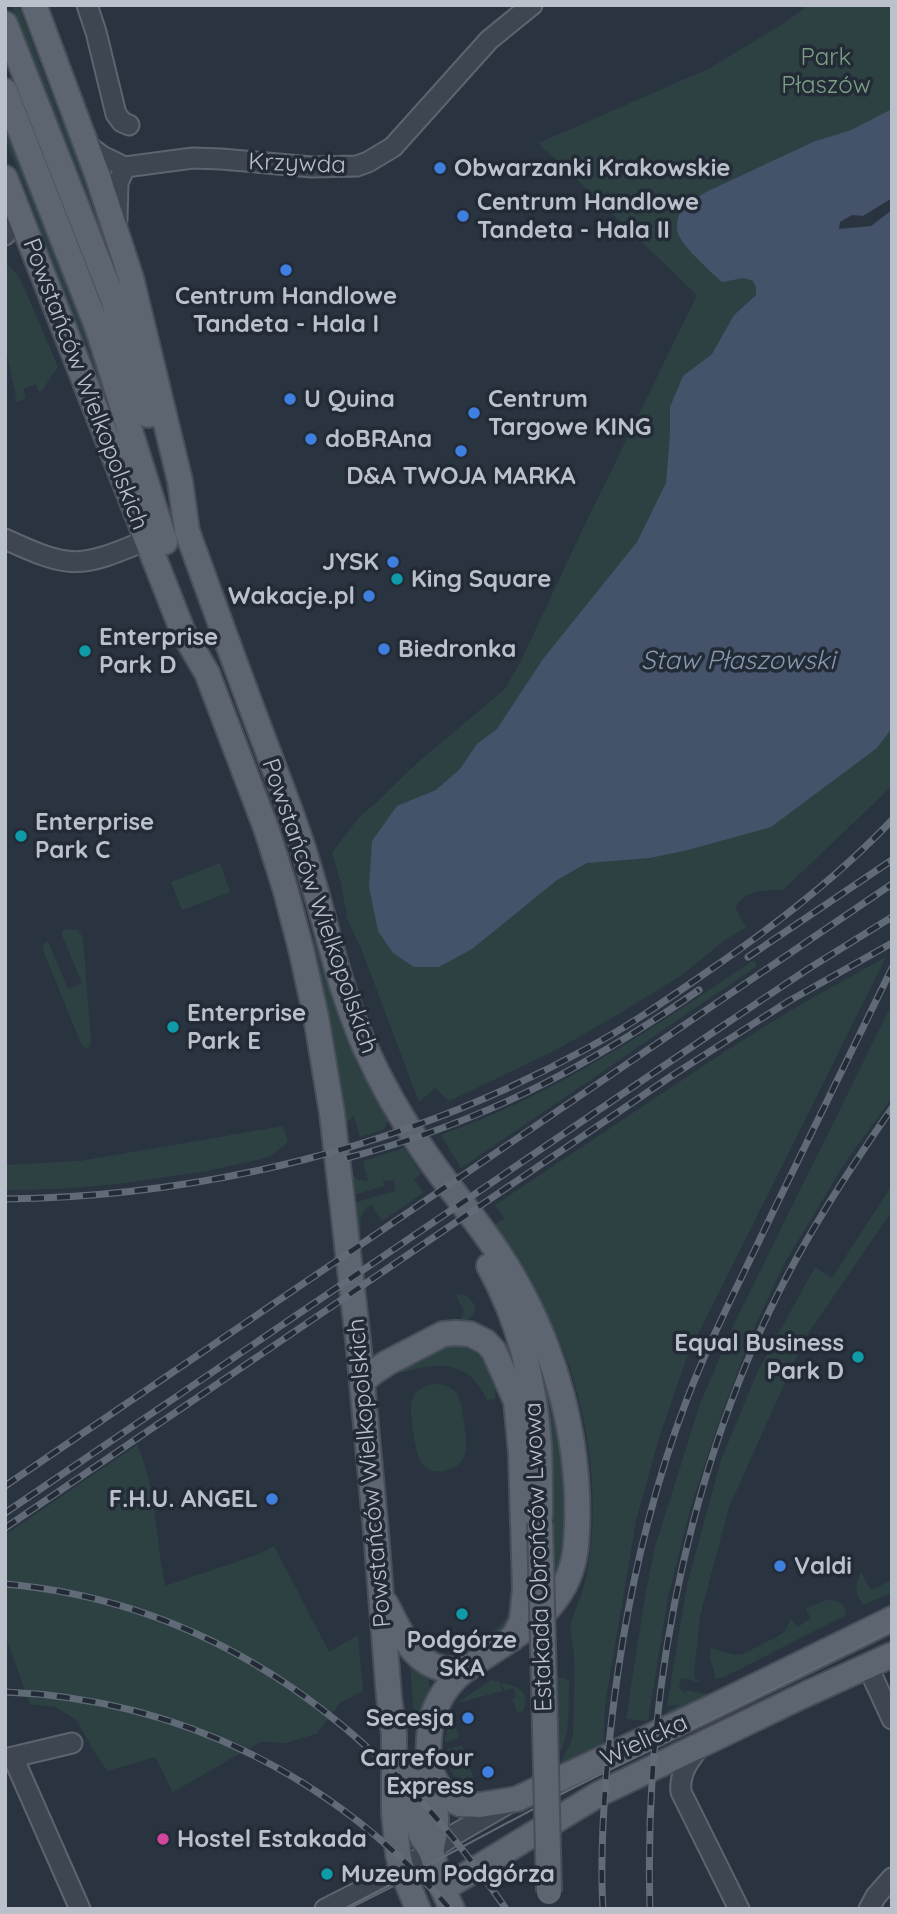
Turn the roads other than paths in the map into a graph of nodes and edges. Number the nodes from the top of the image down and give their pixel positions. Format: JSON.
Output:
{"nodes":[{"id":1,"x":34,"y":5,"type":"edge"},
{"id":2,"x":87,"y":5,"type":"edge"},
{"id":3,"x":532,"y":5,"type":"edge"},
{"id":4,"x":5,"y":24,"type":"edge"},
{"id":5,"x":5,"y":91,"type":"edge"},
{"id":6,"x":129,"y":125,"type":"dead end"},
{"id":7,"x":86,"y":144,"type":"junction"},
{"id":8,"x":125,"y":167,"type":"junction"},
{"id":9,"x":5,"y":178,"type":"edge"},
{"id":10,"x":15,"y":203,"type":"junction"},
{"id":11,"x":5,"y":235,"type":"edge"},
{"id":12,"x":118,"y":238,"type":"junction"},
{"id":13,"x":5,"y":243,"type":"edge"},
{"id":14,"x":35,"y":252,"type":"junction"},
{"id":15,"x":187,"y":531,"type":"junction"},
{"id":16,"x":5,"y":539,"type":"edge"},
{"id":17,"x":148,"y":540,"type":"junction"},
{"id":18,"x":207,"y":673,"type":"junction"},
{"id":19,"x":446,"y":1181,"type":"junction"},
{"id":20,"x":362,"y":1382,"type":"junction"},
{"id":21,"x":380,"y":1590,"type":"junction"},
{"id":22,"x":892,"y":1619,"type":"edge"},
{"id":23,"x":512,"y":1639,"type":"junction"},
{"id":24,"x":892,"y":1655,"type":"edge"},
{"id":25,"x":868,"y":1667,"type":"junction"},
{"id":26,"x":467,"y":1668,"type":"junction"},
{"id":27,"x":892,"y":1719,"type":"edge"},
{"id":28,"x":394,"y":1734,"type":"junction"},
{"id":29,"x":72,"y":1743,"type":"dead end"},
{"id":30,"x":700,"y":1746,"type":"junction"},
{"id":31,"x":9,"y":1758,"type":"edge"},
{"id":32,"x":431,"y":1770,"type":"junction"},
{"id":33,"x":517,"y":1799,"type":"junction"},
{"id":34,"x":431,"y":1851,"type":"junction"},
{"id":35,"x":401,"y":1870,"type":"junction"},
{"id":36,"x":892,"y":1878,"type":"edge"},
{"id":37,"x":448,"y":1899,"type":"edge"},
{"id":38,"x":550,"y":1901,"type":"edge"},
{"id":39,"x":414,"y":1907,"type":"edge"},
{"id":40,"x":80,"y":1909,"type":"edge"},
{"id":41,"x":325,"y":1909,"type":"edge"},
{"id":42,"x":739,"y":1909,"type":"edge"},
{"id":43,"x":869,"y":1909,"type":"edge"}],
"edges":[{"from":1,"to":7,"type":"main road","name":"Powstańców Wielkopolskich"},
{"from":2,"to":6,"type":"street"},
{"from":3,"to":8,"type":"street","name":"Krzywda"},
{"from":4,"to":15,"type":"main road"},
{"from":5,"to":18,"type":"main road"},
{"from":7,"to":8,"type":"street"},
{"from":7,"to":12,"type":"main road","name":"Powstańców Wielkopolskich"},
{"from":8,"to":12,"type":"street"},
{"from":9,"to":10,"type":"main road","name":"Powstańców Wielkopolskich"},
{"from":10,"to":11,"type":"street"},
{"from":10,"to":14,"type":"main road","name":"Powstańców Wielkopolskich"},
{"from":12,"to":15,"type":"main road","name":"Powstańców Wielkopolskich"},
{"from":13,"to":14,"type":"street"},
{"from":14,"to":17,"type":"main road","name":"Powstańców Wielkopolskich"},
{"from":15,"to":19,"type":"main road","name":"Powstańców Wielkopolskich"},
{"from":16,"to":17,"type":"street"},
{"from":17,"to":18,"type":"main road","name":"Powstańców Wielkopolskich"},
{"from":18,"to":20,"type":"main road","name":"Powstańców Wielkopolskich"},
{"from":19,"to":23,"type":"main road","name":"Powstańców Wielkopolskich"},
{"from":19,"to":38,"type":"main road","name":"Estakada Obrońców Lwowa","bridge":true},
{"from":20,"to":21,"type":"main road","name":"Powstańców Wielkopolskich"},
{"from":20,"to":23,"type":"main road"},
{"from":21,"to":26,"type":"main road"},
{"from":21,"to":28,"type":"main road","name":"Powstańców Wielkopolskich"},
{"from":22,"to":33,"type":"main road","name":"Wielicka"},
{"from":23,"to":26,"type":"main road","name":"Powstańców Wielkopolskich"},
{"from":24,"to":25,"type":"main road","name":"Wielicka"},
{"from":25,"to":27,"type":"street"},
{"from":25,"to":30,"type":"main road","name":"Wielicka"},
{"from":26,"to":32,"type":"main road","name":"Powstańców Wielkopolskich"},
{"from":28,"to":34,"type":"main road","name":"Powstańców Wielkopolskich"},
{"from":28,"to":35,"type":"main road","name":"Powstańców Wielkopolskich"},
{"from":29,"to":31,"type":"street"},
{"from":30,"to":37,"type":"main road","name":"Wielicka"},
{"from":30,"to":42,"type":"street"},
{"from":31,"to":40,"type":"street"},
{"from":32,"to":33,"type":"main road"},
{"from":32,"to":34,"type":"main road","name":"Powstańców Wielkopolskich"},
{"from":33,"to":34,"type":"street","name":"Wielicka"},
{"from":34,"to":35,"type":"street","name":"Wielicka"},
{"from":34,"to":37,"type":"main road","name":"Powstańców Wielkopolskich"},
{"from":35,"to":39,"type":"main road","name":"Powstańców Wielkopolskich"},
{"from":35,"to":41,"type":"street","name":"Wielicka"},
{"from":36,"to":43,"type":"street"},
{"from":37,"to":39,"type":"street","name":"Wielicka"}]}
